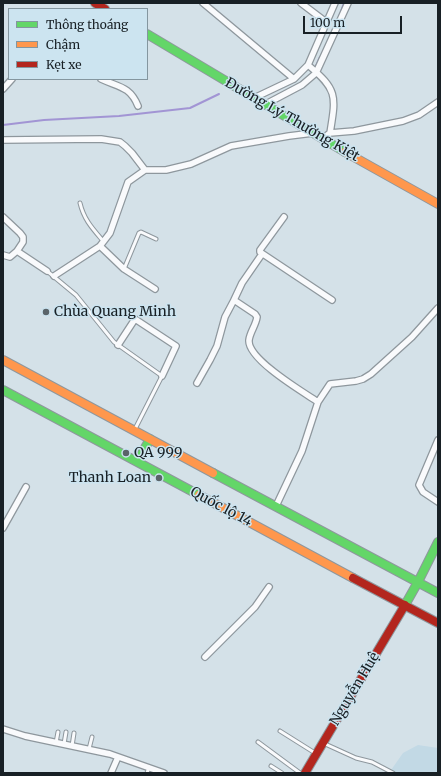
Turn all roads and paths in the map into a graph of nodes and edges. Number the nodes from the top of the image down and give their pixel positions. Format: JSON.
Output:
{"nodes":[{"id":1,"x":203,"y":3,"type":"edge"},
{"id":2,"x":301,"y":3,"type":"edge"},
{"id":3,"x":335,"y":3,"type":"edge"},
{"id":4,"x":348,"y":3,"type":"edge"},
{"id":5,"x":326,"y":22,"type":"junction"},
{"id":6,"x":148,"y":35,"type":"edge"},
{"id":7,"x":308,"y":66,"type":"junction"},
{"id":8,"x":316,"y":73,"type":"junction"},
{"id":9,"x":294,"y":79,"type":"junction"},
{"id":10,"x":11,"y":80,"type":"edge"},
{"id":11,"x":103,"y":80,"type":"edge"},
{"id":12,"x":3,"y":89,"type":"edge"},
{"id":13,"x":254,"y":98,"type":"junction"},
{"id":14,"x":438,"y":102,"type":"edge"},
{"id":15,"x":266,"y":104,"type":"junction"},
{"id":16,"x":138,"y":106,"type":"dead end"},
{"id":17,"x":314,"y":133,"type":"junction"},
{"id":18,"x":330,"y":133,"type":"junction"},
{"id":19,"x":322,"y":139,"type":"junction"},
{"id":20,"x":3,"y":140,"type":"edge"},
{"id":21,"x":145,"y":170,"type":"junction"},
{"id":22,"x":80,"y":203,"type":"dead end"},
{"id":23,"x":438,"y":204,"type":"edge"},
{"id":24,"x":3,"y":217,"type":"edge"},
{"id":25,"x":284,"y":217,"type":"dead end"},
{"id":26,"x":156,"y":239,"type":"dead end"},
{"id":27,"x":102,"y":244,"type":"junction"},
{"id":28,"x":17,"y":251,"type":"junction"},
{"id":29,"x":262,"y":254,"type":"junction"},
{"id":30,"x":3,"y":255,"type":"edge"},
{"id":31,"x":124,"y":269,"type":"junction"},
{"id":32,"x":47,"y":271,"type":"joint"},
{"id":33,"x":54,"y":276,"type":"junction"},
{"id":34,"x":155,"y":289,"type":"dead end"},
{"id":35,"x":234,"y":300,"type":"junction"},
{"id":36,"x":332,"y":300,"type":"dead end"},
{"id":37,"x":438,"y":308,"type":"edge"},
{"id":38,"x":118,"y":345,"type":"junction"},
{"id":39,"x":3,"y":360,"type":"edge"},
{"id":40,"x":162,"y":376,"type":"junction"},
{"id":41,"x":197,"y":383,"type":"dead end"},
{"id":42,"x":3,"y":390,"type":"edge"},
{"id":43,"x":318,"y":402,"type":"junction"},
{"id":44,"x":134,"y":430,"type":"junction"},
{"id":45,"x":150,"y":438,"type":"junction"},
{"id":46,"x":438,"y":440,"type":"edge"},
{"id":47,"x":137,"y":462,"type":"junction"},
{"id":48,"x":26,"y":487,"type":"dead end"},
{"id":49,"x":438,"y":502,"type":"edge"},
{"id":50,"x":276,"y":506,"type":"junction"},
{"id":51,"x":3,"y":512,"type":"edge"},
{"id":52,"x":10,"y":516,"type":"junction"},
{"id":53,"x":3,"y":528,"type":"edge"},
{"id":54,"x":438,"y":542,"type":"edge"},
{"id":55,"x":418,"y":582,"type":"junction"},
{"id":56,"x":269,"y":587,"type":"dead end"},
{"id":57,"x":438,"y":593,"type":"edge"},
{"id":58,"x":405,"y":605,"type":"junction"},
{"id":59,"x":438,"y":623,"type":"edge"},
{"id":60,"x":205,"y":657,"type":"dead end"},
{"id":61,"x":3,"y":729,"type":"edge"},
{"id":62,"x":280,"y":731,"type":"dead end"},
{"id":63,"x":58,"y":732,"type":"dead end"},
{"id":64,"x":66,"y":732,"type":"dead end"},
{"id":65,"x":74,"y":733,"type":"dead end"},
{"id":66,"x":92,"y":737,"type":"dead end"},
{"id":67,"x":258,"y":742,"type":"dead end"},
{"id":68,"x":323,"y":742,"type":"junction"},
{"id":69,"x":56,"y":743,"type":"junction"},
{"id":70,"x":64,"y":744,"type":"junction"},
{"id":71,"x":72,"y":746,"type":"junction"},
{"id":72,"x":89,"y":749,"type":"junction"},
{"id":73,"x":316,"y":754,"type":"junction"},
{"id":74,"x":118,"y":757,"type":"junction"},
{"id":75,"x":271,"y":766,"type":"dead end"},
{"id":76,"x":148,"y":770,"type":"edge"},
{"id":77,"x":111,"y":773,"type":"edge"},
{"id":78,"x":164,"y":773,"type":"edge"},
{"id":79,"x":282,"y":773,"type":"edge"},
{"id":80,"x":300,"y":773,"type":"edge"},
{"id":81,"x":305,"y":773,"type":"edge"},
{"id":82,"x":394,"y":773,"type":"edge"}],
"edges":[{"from":1,"to":9,"type":"street"},
{"from":2,"to":5,"type":"street"},
{"from":3,"to":5,"type":"street"},
{"from":4,"to":8,"type":"street"},
{"from":5,"to":7,"type":"street"},
{"from":6,"to":13,"type":"main road","name":"Đường Lý Thường Kiệt"},
{"from":7,"to":8,"type":"street"},
{"from":7,"to":9,"type":"street"},
{"from":8,"to":15,"type":"street"},
{"from":8,"to":18,"type":"street"},
{"from":9,"to":13,"type":"street"},
{"from":10,"to":12,"type":"street"},
{"from":11,"to":16,"type":"street"},
{"from":13,"to":15,"type":"main road","name":"Đường Lý Thường Kiệt"},
{"from":14,"to":18,"type":"street"},
{"from":15,"to":17,"type":"main road","name":"Đường Lý Thường Kiệt"},
{"from":17,"to":19,"type":"main road","name":"Đường Lý Thường Kiệt"},
{"from":17,"to":21,"type":"street"},
{"from":18,"to":19,"type":"street"},
{"from":19,"to":23,"type":"main road","name":"Đường Lý Thường Kiệt"},
{"from":20,"to":21,"type":"street"},
{"from":21,"to":27,"type":"street"},
{"from":22,"to":27,"type":"lane"},
{"from":24,"to":28,"type":"street"},
{"from":25,"to":29,"type":"street"},
{"from":26,"to":31,"type":"lane"},
{"from":27,"to":31,"type":"street"},
{"from":27,"to":33,"type":"street"},
{"from":28,"to":30,"type":"street"},
{"from":28,"to":32,"type":"street"},
{"from":29,"to":35,"type":"street"},
{"from":29,"to":36,"type":"street"},
{"from":31,"to":34,"type":"street"},
{"from":32,"to":33,"type":"lane"},
{"from":33,"to":38,"type":"lane"},
{"from":35,"to":41,"type":"street"},
{"from":35,"to":43,"type":"street"},
{"from":37,"to":43,"type":"street"},
{"from":38,"to":40,"type":"lane"},
{"from":38,"to":40,"type":"street"},
{"from":39,"to":44,"type":"main road","name":"Quốc lộ 14"},
{"from":40,"to":44,"type":"lane"},
{"from":42,"to":47,"type":"main road","name":"Quốc lộ 14"},
{"from":43,"to":50,"type":"street"},
{"from":44,"to":45,"type":"main road","name":"Quốc lộ 14"},
{"from":45,"to":47,"type":"main road"},
{"from":45,"to":50,"type":"main road","name":"Quốc lộ 14"},
{"from":46,"to":49,"type":"street"},
{"from":47,"to":58,"type":"main road","name":"Quốc lộ 14"},
{"from":48,"to":52,"type":"street"},
{"from":50,"to":55,"type":"main road","name":"Quốc lộ 14"},
{"from":51,"to":52,"type":"street"},
{"from":52,"to":53,"type":"street"},
{"from":54,"to":55,"type":"main road","name":"Nguyễn Huệ"},
{"from":55,"to":57,"type":"main road","name":"Quốc lộ 14"},
{"from":55,"to":58,"type":"main road","name":"Nguyễn Huệ"},
{"from":56,"to":60,"type":"street"},
{"from":58,"to":59,"type":"main road","name":"Quốc lộ 14"},
{"from":58,"to":68,"type":"main road","name":"Nguyễn Huệ"},
{"from":61,"to":69,"type":"street"},
{"from":62,"to":73,"type":"lane"},
{"from":63,"to":69,"type":"lane"},
{"from":64,"to":70,"type":"lane"},
{"from":65,"to":71,"type":"lane"},
{"from":66,"to":72,"type":"lane"},
{"from":67,"to":80,"type":"lane"},
{"from":68,"to":73,"type":"main road","name":"Nguyễn Huệ"},
{"from":68,"to":82,"type":"lane"},
{"from":69,"to":70,"type":"street"},
{"from":70,"to":71,"type":"street"},
{"from":71,"to":72,"type":"street"},
{"from":72,"to":74,"type":"street"},
{"from":73,"to":81,"type":"main road","name":"Nguyễn Huệ"},
{"from":74,"to":76,"type":"street"},
{"from":74,"to":77,"type":"street"},
{"from":75,"to":79,"type":"lane"},
{"from":76,"to":78,"type":"street"}]}
